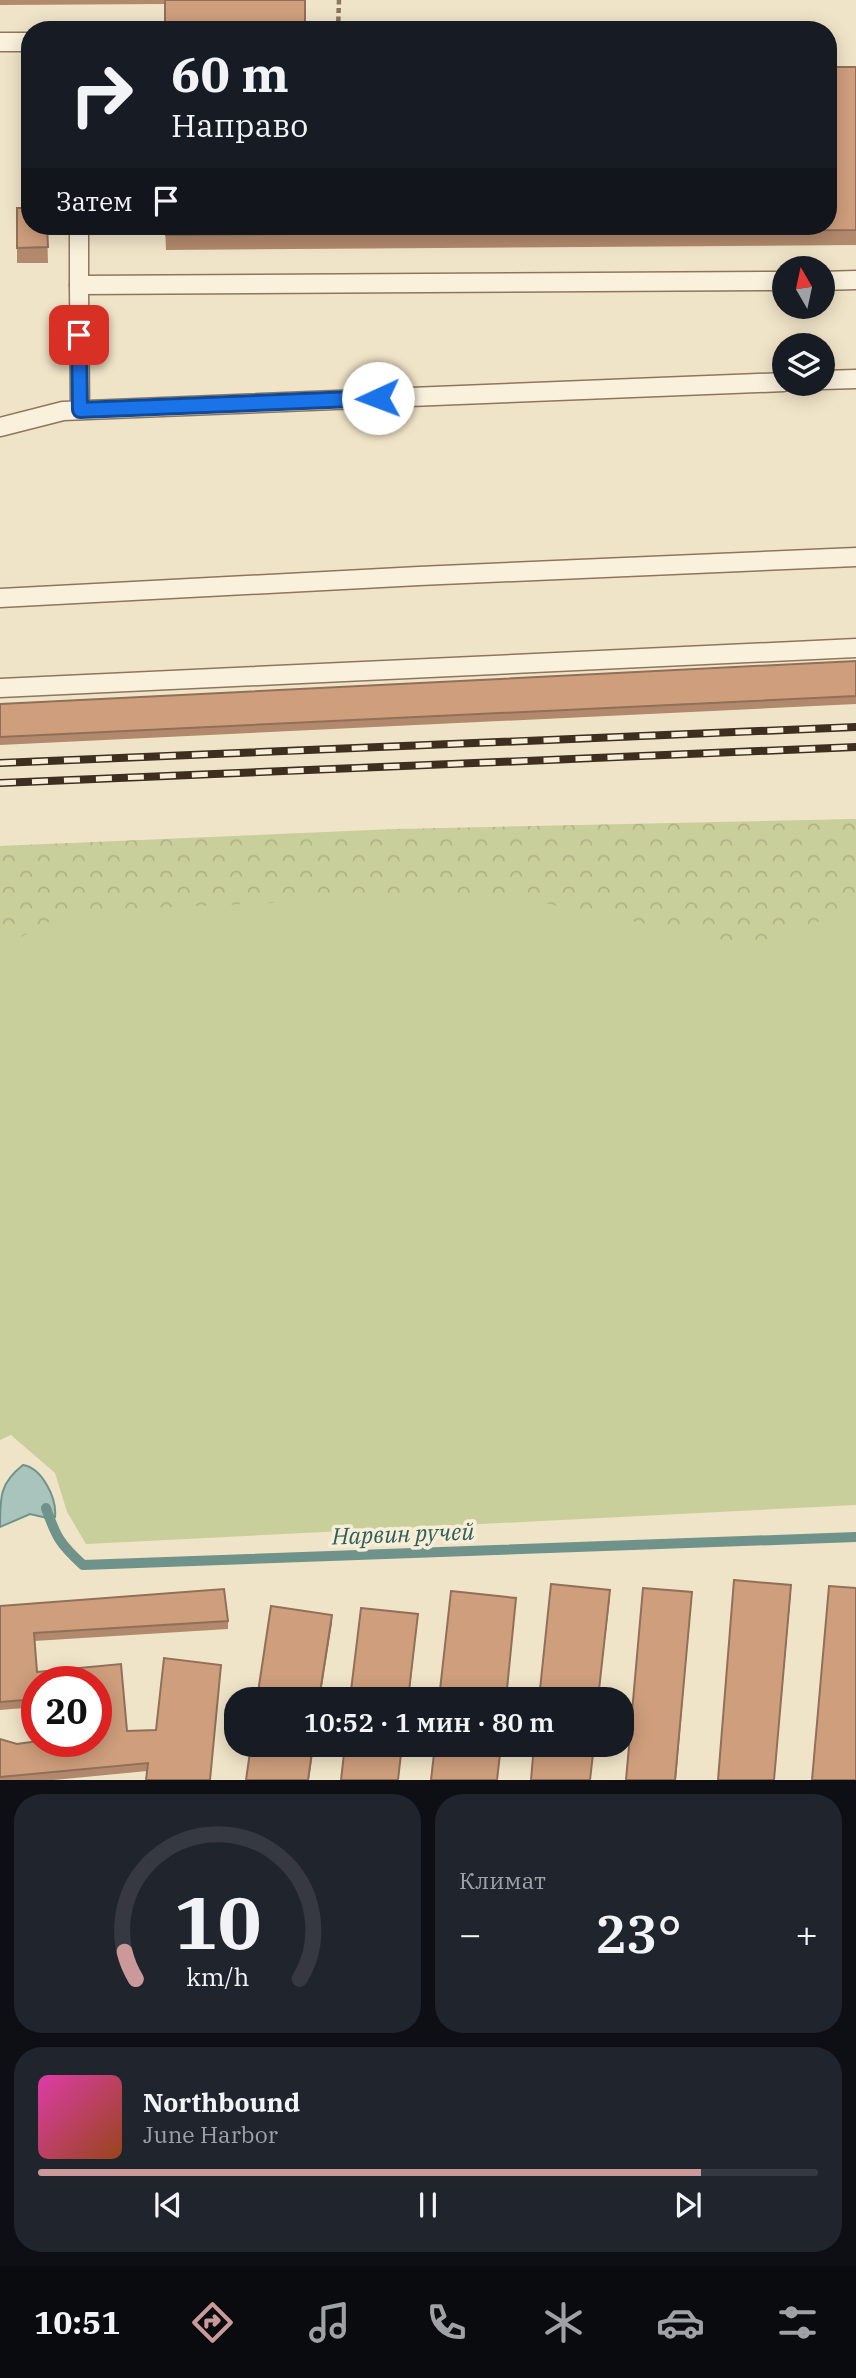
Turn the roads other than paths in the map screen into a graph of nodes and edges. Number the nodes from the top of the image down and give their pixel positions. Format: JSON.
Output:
{"nodes":[{"id":1,"x":0,"y":42,"type":"edge"},
{"id":2,"x":21,"y":42,"type":"edge"},
{"id":3,"x":79,"y":235,"type":"edge"},
{"id":4,"x":856,"y":280,"type":"edge"},
{"id":5,"x":772,"y":281,"type":"edge"},
{"id":6,"x":835,"y":281,"type":"edge"},
{"id":7,"x":79,"y":285,"type":"junction"},
{"id":8,"x":856,"y":379,"type":"edge"},
{"id":9,"x":835,"y":380,"type":"edge"},
{"id":10,"x":772,"y":382,"type":"edge"},
{"id":11,"x":80,"y":410,"type":"junction"},
{"id":12,"x":0,"y":427,"type":"edge"},
{"id":13,"x":856,"y":558,"type":"edge"},
{"id":14,"x":0,"y":598,"type":"edge"},
{"id":15,"x":856,"y":648,"type":"edge"},
{"id":16,"x":0,"y":688,"type":"edge"}],
"edges":[{"from":1,"to":2,"type":"lane"},
{"from":3,"to":7,"type":"lane"},
{"from":4,"to":6,"type":"lane"},
{"from":5,"to":7,"type":"lane"},
{"from":7,"to":11,"type":"lane"},
{"from":8,"to":9,"type":"lane"},
{"from":10,"to":11,"type":"lane"},
{"from":11,"to":12,"type":"lane"},
{"from":13,"to":14,"type":"lane"},
{"from":15,"to":16,"type":"lane"}]}
